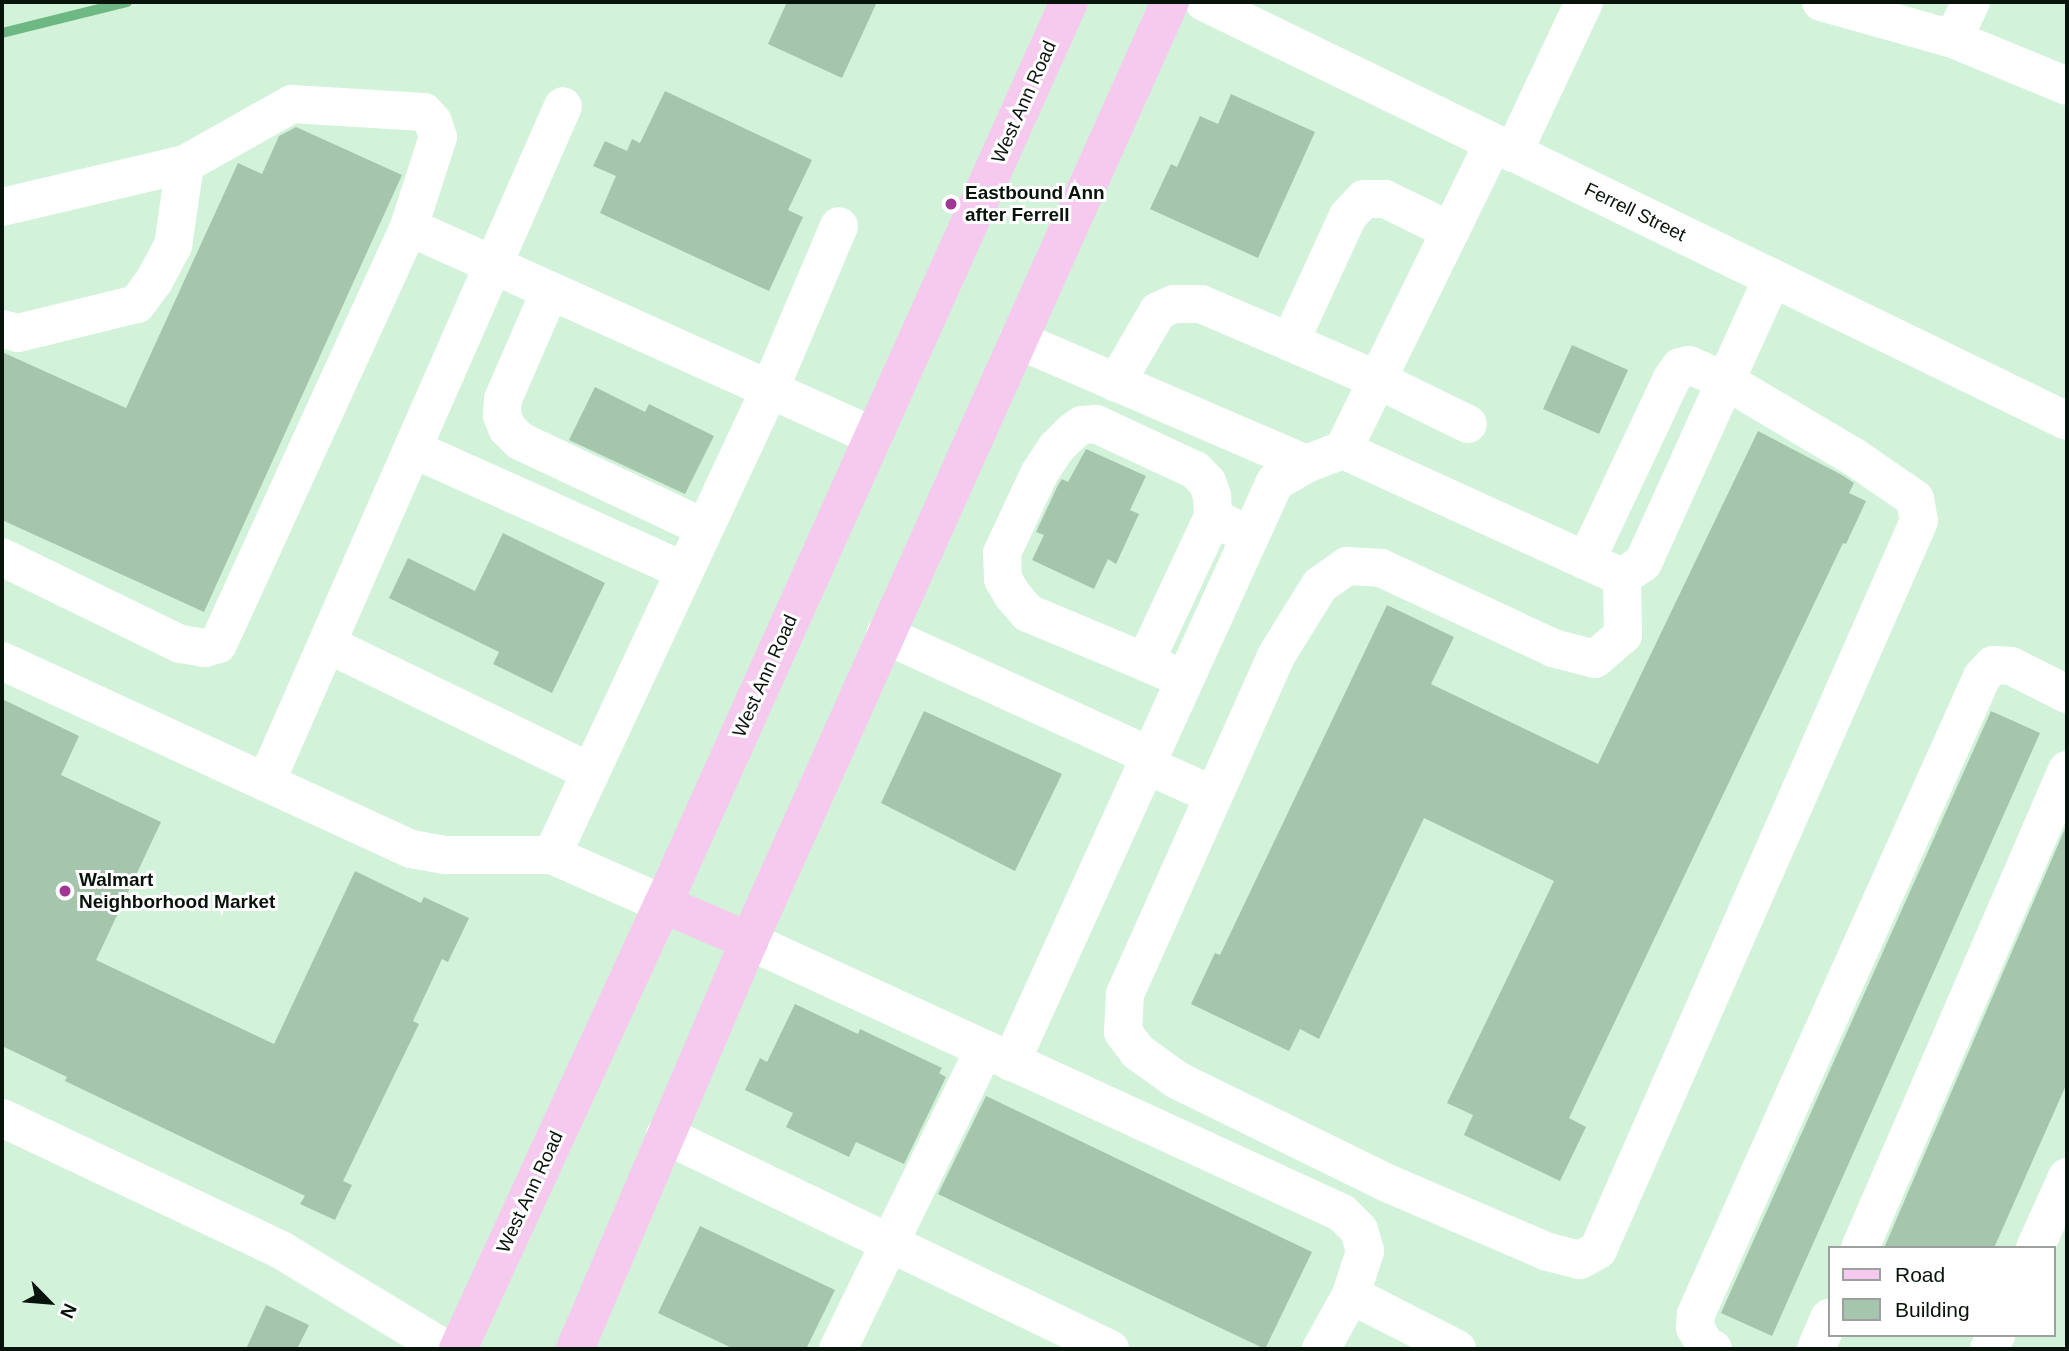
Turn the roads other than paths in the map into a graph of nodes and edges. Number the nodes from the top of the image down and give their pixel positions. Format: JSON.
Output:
{"nodes":[{"id":1,"x":1069,"y":2,"type":"edge"},
{"id":2,"x":1170,"y":2,"type":"edge"},
{"id":3,"x":1204,"y":2,"type":"edge"},
{"id":4,"x":1584,"y":2,"type":"edge"},
{"id":5,"x":1821,"y":2,"type":"edge"},
{"id":6,"x":1971,"y":2,"type":"edge"},
{"id":7,"x":1953,"y":39,"type":"junction"},
{"id":8,"x":2067,"y":86,"type":"edge"},
{"id":9,"x":563,"y":106,"type":"dead end"},
{"id":10,"x":1503,"y":149,"type":"junction"},
{"id":11,"x":185,"y":164,"type":"junction"},
{"id":12,"x":2,"y":207,"type":"edge"},
{"id":13,"x":839,"y":226,"type":"dead end"},
{"id":14,"x":409,"y":227,"type":"junction"},
{"id":15,"x":1451,"y":231,"type":"junction"},
{"id":16,"x":493,"y":265,"type":"junction"},
{"id":17,"x":1772,"y":279,"type":"junction"},
{"id":18,"x":550,"y":291,"type":"junction"},
{"id":19,"x":2,"y":329,"type":"edge"},
{"id":20,"x":1018,"y":340,"type":"junction"},
{"id":21,"x":1290,"y":342,"type":"junction"},
{"id":22,"x":1378,"y":380,"type":"junction"},
{"id":23,"x":1726,"y":381,"type":"junction"},
{"id":24,"x":1116,"y":383,"type":"junction"},
{"id":25,"x":769,"y":391,"type":"junction"},
{"id":26,"x":2067,"y":421,"type":"edge"},
{"id":27,"x":1468,"y":424,"type":"dead end"},
{"id":28,"x":873,"y":436,"type":"junction"},
{"id":29,"x":413,"y":449,"type":"junction"},
{"id":30,"x":1343,"y":450,"type":"junction"},
{"id":31,"x":1306,"y":464,"type":"junction"},
{"id":32,"x":1213,"y":517,"type":"junction"},
{"id":33,"x":705,"y":528,"type":"junction"},
{"id":34,"x":1251,"y":536,"type":"junction"},
{"id":35,"x":2,"y":557,"type":"edge"},
{"id":36,"x":1586,"y":561,"type":"junction"},
{"id":37,"x":684,"y":571,"type":"junction"},
{"id":38,"x":1622,"y":578,"type":"junction"},
{"id":39,"x":885,"y":635,"type":"junction"},
{"id":40,"x":327,"y":644,"type":"junction"},
{"id":41,"x":2,"y":661,"type":"edge"},
{"id":42,"x":1145,"y":662,"type":"junction"},
{"id":43,"x":1185,"y":680,"type":"junction"},
{"id":44,"x":2067,"y":694,"type":"edge"},
{"id":45,"x":1148,"y":760,"type":"junction"},
{"id":46,"x":2067,"y":770,"type":"edge"},
{"id":47,"x":591,"y":772,"type":"junction"},
{"id":48,"x":266,"y":782,"type":"junction"},
{"id":49,"x":1213,"y":795,"type":"junction"},
{"id":50,"x":552,"y":855,"type":"junction"},
{"id":51,"x":663,"y":904,"type":"junction"},
{"id":52,"x":749,"y":941,"type":"junction"},
{"id":53,"x":998,"y":1055,"type":"junction"},
{"id":54,"x":2,"y":1118,"type":"edge"},
{"id":55,"x":665,"y":1136,"type":"junction"},
{"id":56,"x":2067,"y":1177,"type":"edge"},
{"id":57,"x":888,"y":1243,"type":"junction"},
{"id":58,"x":1861,"y":1246,"type":"edge"},
{"id":59,"x":2036,"y":1246,"type":"edge"},
{"id":60,"x":1352,"y":1295,"type":"junction"},
{"id":61,"x":1828,"y":1320,"type":"edge"},
{"id":62,"x":445,"y":1349,"type":"edge"},
{"id":63,"x":458,"y":1349,"type":"edge"},
{"id":64,"x":575,"y":1349,"type":"edge"},
{"id":65,"x":838,"y":1349,"type":"edge"},
{"id":66,"x":1111,"y":1349,"type":"edge"},
{"id":67,"x":1321,"y":1349,"type":"edge"},
{"id":68,"x":1457,"y":1349,"type":"edge"},
{"id":69,"x":1713,"y":1349,"type":"edge"},
{"id":70,"x":1816,"y":1349,"type":"edge"}],
"edges":[{"from":1,"to":28,"type":"main road","name":"West Ann Road"},
{"from":2,"to":20,"type":"main road"},
{"from":3,"to":10,"type":"street","name":"Ferrell Street"},
{"from":4,"to":10,"type":"street"},
{"from":5,"to":7,"type":"street"},
{"from":6,"to":7,"type":"street"},
{"from":7,"to":8,"type":"street"},
{"from":9,"to":16,"type":"street"},
{"from":10,"to":15,"type":"street"},
{"from":10,"to":17,"type":"street","name":"Ferrell Street"},
{"from":11,"to":12,"type":"street"},
{"from":11,"to":14,"type":"street"},
{"from":11,"to":19,"type":"street"},
{"from":13,"to":25,"type":"street"},
{"from":14,"to":16,"type":"street"},
{"from":14,"to":35,"type":"street"},
{"from":15,"to":21,"type":"street"},
{"from":15,"to":22,"type":"street"},
{"from":16,"to":18,"type":"street"},
{"from":16,"to":29,"type":"street"},
{"from":17,"to":23,"type":"street"},
{"from":17,"to":26,"type":"street","name":"Ferrell Street"},
{"from":18,"to":25,"type":"street"},
{"from":18,"to":33,"type":"street"},
{"from":20,"to":24,"type":"street"},
{"from":20,"to":39,"type":"main road"},
{"from":21,"to":22,"type":"street"},
{"from":21,"to":24,"type":"street"},
{"from":22,"to":27,"type":"street"},
{"from":22,"to":30,"type":"street"},
{"from":23,"to":36,"type":"street"},
{"from":23,"to":38,"type":"street"},
{"from":23,"to":49,"type":"street"},
{"from":24,"to":31,"type":"street"},
{"from":25,"to":28,"type":"street"},
{"from":25,"to":33,"type":"street"},
{"from":28,"to":51,"type":"main road","name":"West Ann Road"},
{"from":29,"to":37,"type":"street"},
{"from":29,"to":40,"type":"street"},
{"from":30,"to":31,"type":"street"},
{"from":30,"to":36,"type":"street"},
{"from":31,"to":34,"type":"street"},
{"from":32,"to":34,"type":"street"},
{"from":32,"to":42,"type":"street"},
{"from":32,"to":42,"type":"street"},
{"from":33,"to":37,"type":"street"},
{"from":34,"to":43,"type":"street"},
{"from":36,"to":38,"type":"street"},
{"from":37,"to":47,"type":"street"},
{"from":38,"to":49,"type":"street"},
{"from":39,"to":45,"type":"street"},
{"from":39,"to":52,"type":"main road"},
{"from":40,"to":47,"type":"street"},
{"from":40,"to":48,"type":"street"},
{"from":41,"to":48,"type":"street"},
{"from":42,"to":43,"type":"street"},
{"from":43,"to":45,"type":"street"},
{"from":44,"to":69,"type":"street"},
{"from":45,"to":49,"type":"street"},
{"from":45,"to":53,"type":"street"},
{"from":46,"to":58,"type":"street"},
{"from":47,"to":50,"type":"street"},
{"from":48,"to":50,"type":"street"},
{"from":50,"to":51,"type":"street"},
{"from":51,"to":52,"type":"main road"},
{"from":51,"to":63,"type":"main road","name":"West Ann Road"},
{"from":52,"to":53,"type":"street"},
{"from":52,"to":55,"type":"main road"},
{"from":53,"to":57,"type":"street"},
{"from":53,"to":60,"type":"street"},
{"from":54,"to":62,"type":"street"},
{"from":55,"to":57,"type":"street"},
{"from":55,"to":64,"type":"main road"},
{"from":56,"to":59,"type":"street"},
{"from":57,"to":65,"type":"street"},
{"from":57,"to":66,"type":"street"},
{"from":60,"to":67,"type":"street"},
{"from":60,"to":68,"type":"street"},
{"from":61,"to":70,"type":"street"}]}
